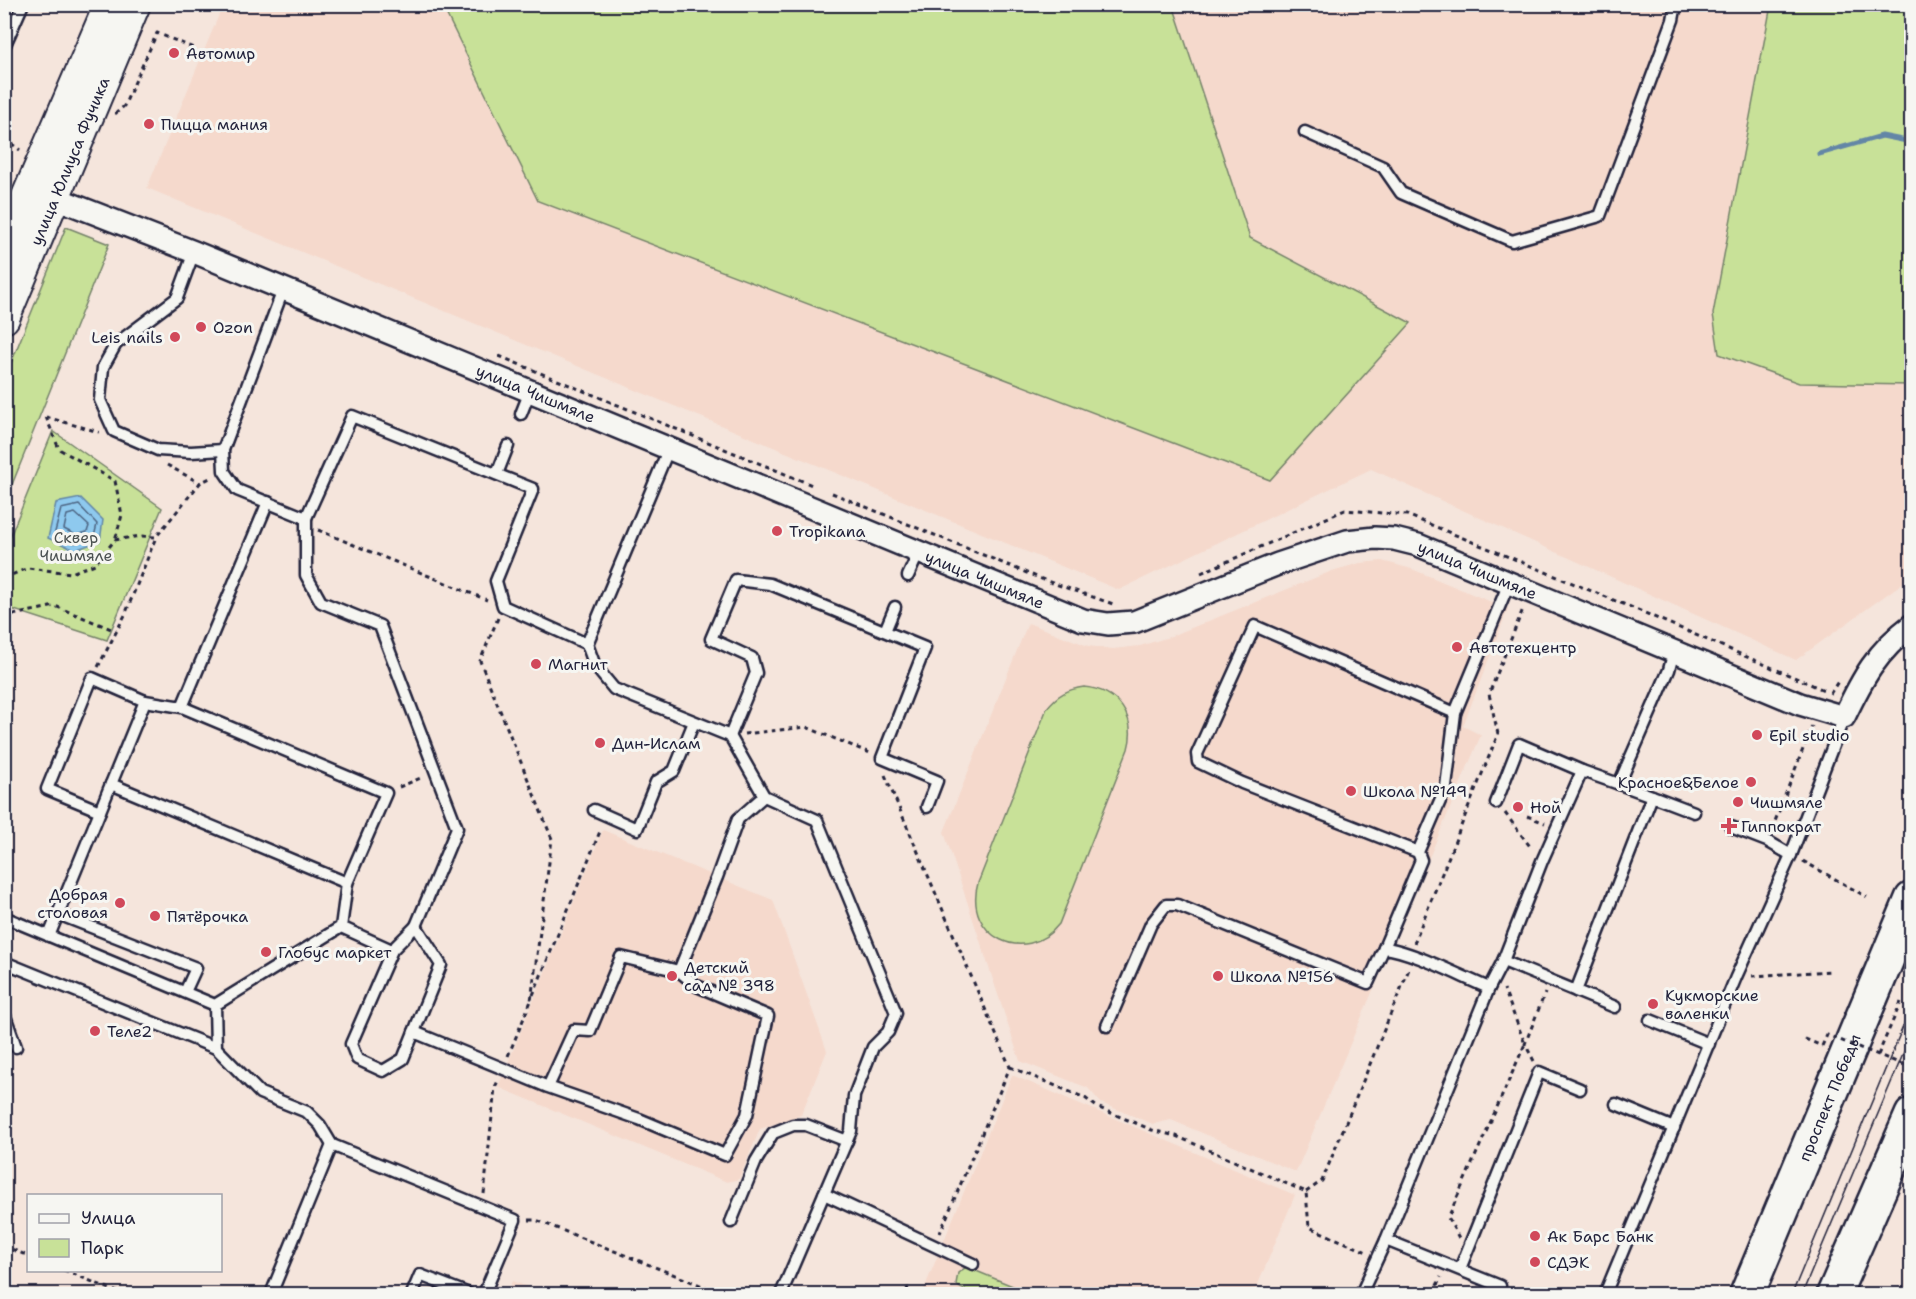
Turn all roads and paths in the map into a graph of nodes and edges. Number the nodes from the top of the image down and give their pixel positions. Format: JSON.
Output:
{"nodes":[{"id":1,"x":23,"y":4,"type":"edge"},
{"id":2,"x":110,"y":4,"type":"edge"},
{"id":3,"x":135,"y":4,"type":"edge"},
{"id":4,"x":1676,"y":4,"type":"edge"},
{"id":5,"x":4,"y":47,"type":"edge"},
{"id":6,"x":196,"y":49,"type":"dead end"},
{"id":7,"x":110,"y":119,"type":"dead end"},
{"id":8,"x":1305,"y":132,"type":"dead end"},
{"id":9,"x":4,"y":138,"type":"edge"},
{"id":10,"x":20,"y":150,"type":"dead end"},
{"id":11,"x":42,"y":192,"type":"junction"},
{"id":12,"x":4,"y":250,"type":"edge"},
{"id":13,"x":194,"y":252,"type":"junction"},
{"id":14,"x":283,"y":290,"type":"junction"},
{"id":15,"x":4,"y":318,"type":"edge"},
{"id":16,"x":492,"y":353,"type":"dead end"},
{"id":17,"x":530,"y":391,"type":"junction"},
{"id":18,"x":521,"y":414,"type":"dead end"},
{"id":19,"x":46,"y":417,"type":"dead end"},
{"id":20,"x":508,"y":446,"type":"dead end"},
{"id":21,"x":669,"y":448,"type":"junction"},
{"id":22,"x":223,"y":450,"type":"junction"},
{"id":23,"x":224,"y":471,"type":"junction"},
{"id":24,"x":497,"y":474,"type":"junction"},
{"id":25,"x":814,"y":486,"type":"dead end"},
{"id":26,"x":825,"y":490,"type":"dead end"},
{"id":27,"x":268,"y":502,"type":"junction"},
{"id":28,"x":305,"y":521,"type":"junction"},
{"id":29,"x":156,"y":537,"type":"junction"},
{"id":30,"x":116,"y":540,"type":"junction"},
{"id":31,"x":919,"y":552,"type":"junction"},
{"id":32,"x":1201,"y":573,"type":"dead end"},
{"id":33,"x":908,"y":576,"type":"dead end"},
{"id":34,"x":4,"y":578,"type":"edge"},
{"id":35,"x":1509,"y":583,"type":"junction"},
{"id":36,"x":1115,"y":604,"type":"dead end"},
{"id":37,"x":503,"y":606,"type":"junction"},
{"id":38,"x":895,"y":607,"type":"dead end"},
{"id":39,"x":1523,"y":609,"type":"dead end"},
{"id":40,"x":4,"y":617,"type":"edge"},
{"id":41,"x":1911,"y":625,"type":"edge"},
{"id":42,"x":117,"y":631,"type":"junction"},
{"id":43,"x":885,"y":631,"type":"junction"},
{"id":44,"x":587,"y":644,"type":"junction"},
{"id":45,"x":1674,"y":651,"type":"junction"},
{"id":46,"x":92,"y":678,"type":"junction"},
{"id":47,"x":1831,"y":693,"type":"dead end"},
{"id":48,"x":145,"y":700,"type":"junction"},
{"id":49,"x":182,"y":707,"type":"junction"},
{"id":50,"x":1455,"y":713,"type":"junction"},
{"id":51,"x":1845,"y":717,"type":"junction"},
{"id":52,"x":694,"y":722,"type":"junction"},
{"id":53,"x":730,"y":736,"type":"junction"},
{"id":54,"x":882,"y":758,"type":"junction"},
{"id":55,"x":435,"y":771,"type":"junction"},
{"id":56,"x":1581,"y":771,"type":"junction"},
{"id":57,"x":111,"y":784,"type":"junction"},
{"id":58,"x":1619,"y":784,"type":"junction"},
{"id":59,"x":386,"y":793,"type":"junction"},
{"id":60,"x":764,"y":796,"type":"junction"},
{"id":61,"x":1652,"y":796,"type":"junction"},
{"id":62,"x":1496,"y":802,"type":"joint"},
{"id":63,"x":927,"y":807,"type":"dead end"},
{"id":64,"x":594,"y":810,"type":"dead end"},
{"id":65,"x":100,"y":811,"type":"junction"},
{"id":66,"x":1694,"y":812,"type":"dead end"},
{"id":67,"x":606,"y":816,"type":"junction"},
{"id":68,"x":1527,"y":816,"type":"dead end"},
{"id":69,"x":1731,"y":826,"type":"dead end"},
{"id":70,"x":1557,"y":828,"type":"junction"},
{"id":71,"x":1418,"y":852,"type":"junction"},
{"id":72,"x":1791,"y":855,"type":"junction"},
{"id":73,"x":1542,"y":861,"type":"junction"},
{"id":74,"x":347,"y":883,"type":"junction"},
{"id":75,"x":1867,"y":897,"type":"dead end"},
{"id":76,"x":1911,"y":899,"type":"edge"},
{"id":77,"x":58,"y":914,"type":"junction"},
{"id":78,"x":4,"y":917,"type":"edge"},
{"id":79,"x":416,"y":926,"type":"junction"},
{"id":80,"x":341,"y":927,"type":"junction"},
{"id":81,"x":49,"y":936,"type":"junction"},
{"id":82,"x":1384,"y":948,"type":"junction"},
{"id":83,"x":392,"y":950,"type":"junction"},
{"id":84,"x":1409,"y":956,"type":"junction"},
{"id":85,"x":1503,"y":961,"type":"junction"},
{"id":86,"x":4,"y":962,"type":"edge"},
{"id":87,"x":679,"y":971,"type":"junction"},
{"id":88,"x":1831,"y":971,"type":"dead end"},
{"id":89,"x":1498,"y":972,"type":"junction"},
{"id":90,"x":1736,"y":978,"type":"junction"},
{"id":91,"x":1551,"y":980,"type":"junction"},
{"id":92,"x":1489,"y":988,"type":"junction"},
{"id":93,"x":1576,"y":991,"type":"junction"},
{"id":94,"x":185,"y":992,"type":"junction"},
{"id":95,"x":531,"y":1001,"type":"junction"},
{"id":96,"x":1901,"y":1002,"type":"dead end"},
{"id":97,"x":214,"y":1005,"type":"junction"},
{"id":98,"x":1615,"y":1007,"type":"dead end"},
{"id":99,"x":4,"y":1013,"type":"edge"},
{"id":100,"x":1650,"y":1020,"type":"dead end"},
{"id":101,"x":1107,"y":1026,"type":"dead end"},
{"id":102,"x":414,"y":1032,"type":"junction"},
{"id":103,"x":1805,"y":1039,"type":"dead end"},
{"id":104,"x":1525,"y":1044,"type":"junction"},
{"id":105,"x":1709,"y":1044,"type":"junction"},
{"id":106,"x":16,"y":1047,"type":"dead end"},
{"id":107,"x":216,"y":1048,"type":"junction"},
{"id":108,"x":1911,"y":1054,"type":"edge"},
{"id":109,"x":1878,"y":1055,"type":"junction"},
{"id":110,"x":1906,"y":1066,"type":"junction"},
{"id":111,"x":503,"y":1068,"type":"junction"},
{"id":112,"x":1010,"y":1068,"type":"junction"},
{"id":113,"x":1911,"y":1068,"type":"edge"},
{"id":114,"x":1539,"y":1072,"type":"junction"},
{"id":115,"x":548,"y":1087,"type":"junction"},
{"id":116,"x":1580,"y":1089,"type":"dead end"},
{"id":117,"x":1616,"y":1104,"type":"dead end"},
{"id":118,"x":1911,"y":1115,"type":"edge"},
{"id":119,"x":1674,"y":1128,"type":"junction"},
{"id":120,"x":847,"y":1141,"type":"junction"},
{"id":121,"x":333,"y":1145,"type":"junction"},
{"id":122,"x":1306,"y":1192,"type":"junction"},
{"id":123,"x":824,"y":1194,"type":"junction"},
{"id":124,"x":483,"y":1207,"type":"junction"},
{"id":125,"x":515,"y":1220,"type":"junction"},
{"id":126,"x":731,"y":1222,"type":"dead end"},
{"id":127,"x":1386,"y":1240,"type":"junction"},
{"id":128,"x":4,"y":1246,"type":"edge"},
{"id":129,"x":935,"y":1246,"type":"junction"},
{"id":130,"x":1466,"y":1253,"type":"junction"},
{"id":131,"x":27,"y":1256,"type":"edge"},
{"id":132,"x":1378,"y":1257,"type":"junction"},
{"id":133,"x":973,"y":1264,"type":"dead end"},
{"id":134,"x":1446,"y":1264,"type":"junction"},
{"id":135,"x":1460,"y":1269,"type":"junction"},
{"id":136,"x":69,"y":1272,"type":"edge"},
{"id":137,"x":1500,"y":1286,"type":"dead end"},
{"id":138,"x":907,"y":1287,"type":"dead end"},
{"id":139,"x":122,"y":1294,"type":"edge"},
{"id":140,"x":271,"y":1294,"type":"edge"},
{"id":141,"x":412,"y":1294,"type":"edge"},
{"id":142,"x":469,"y":1294,"type":"edge"},
{"id":143,"x":484,"y":1294,"type":"edge"},
{"id":144,"x":723,"y":1294,"type":"edge"},
{"id":145,"x":782,"y":1294,"type":"edge"},
{"id":146,"x":909,"y":1294,"type":"edge"},
{"id":147,"x":1361,"y":1294,"type":"edge"},
{"id":148,"x":1433,"y":1294,"type":"edge"},
{"id":149,"x":1605,"y":1294,"type":"edge"},
{"id":150,"x":1747,"y":1294,"type":"edge"},
{"id":151,"x":1834,"y":1294,"type":"edge"}],
"edges":[{"from":1,"to":5,"type":"lane"},
{"from":2,"to":11,"type":"main road","name":"улица Юлиуса Фучика"},
{"from":3,"to":11,"type":"main road","name":"улица Юлиуса Фучика"},
{"from":4,"to":8,"type":"lane"},
{"from":6,"to":7,"type":"path"},
{"from":9,"to":10,"type":"path"},
{"from":11,"to":12,"type":"main road","name":"улица Юлиуса Фучика"},
{"from":11,"to":13,"type":"street","name":"улица Чишмяле"},
{"from":11,"to":15,"type":"main road","name":"улица Юлиуса Фучика"},
{"from":13,"to":14,"type":"street","name":"улица Чишмяле"},
{"from":13,"to":22,"type":"lane"},
{"from":14,"to":17,"type":"street","name":"улица Чишмяле"},
{"from":14,"to":22,"type":"lane"},
{"from":16,"to":25,"type":"path"},
{"from":17,"to":18,"type":"lane"},
{"from":17,"to":21,"type":"street","name":"улица Чишмяле"},
{"from":19,"to":30,"type":"path"},
{"from":20,"to":24,"type":"lane"},
{"from":21,"to":31,"type":"street","name":"улица Чишмяле"},
{"from":21,"to":44,"type":"lane"},
{"from":22,"to":23,"type":"lane"},
{"from":23,"to":27,"type":"lane"},
{"from":23,"to":29,"type":"path"},
{"from":24,"to":28,"type":"lane"},
{"from":24,"to":37,"type":"lane"},
{"from":26,"to":36,"type":"path"},
{"from":27,"to":28,"type":"lane"},
{"from":27,"to":49,"type":"lane"},
{"from":28,"to":37,"type":"path"},
{"from":28,"to":55,"type":"lane"},
{"from":29,"to":30,"type":"path"},
{"from":29,"to":42,"type":"path"},
{"from":30,"to":34,"type":"path"},
{"from":31,"to":33,"type":"lane"},
{"from":31,"to":35,"type":"street","name":"улица Чишмяле"},
{"from":32,"to":47,"type":"path"},
{"from":35,"to":45,"type":"street","name":"улица Чишмяле"},
{"from":35,"to":50,"type":"lane"},
{"from":37,"to":44,"type":"lane"},
{"from":37,"to":95,"type":"path"},
{"from":38,"to":43,"type":"lane"},
{"from":39,"to":84,"type":"path"},
{"from":40,"to":42,"type":"path"},
{"from":41,"to":51,"type":"street"},
{"from":42,"to":46,"type":"path"},
{"from":43,"to":53,"type":"lane"},
{"from":43,"to":54,"type":"lane"},
{"from":44,"to":52,"type":"lane"},
{"from":45,"to":51,"type":"street","name":"улица Чишмяле"},
{"from":45,"to":58,"type":"lane"},
{"from":46,"to":48,"type":"lane"},
{"from":46,"to":65,"type":"lane"},
{"from":48,"to":49,"type":"lane"},
{"from":48,"to":57,"type":"lane"},
{"from":49,"to":59,"type":"lane"},
{"from":50,"to":71,"type":"lane"},
{"from":50,"to":71,"type":"lane"},
{"from":51,"to":72,"type":"lane"},
{"from":52,"to":53,"type":"lane"},
{"from":52,"to":67,"type":"lane"},
{"from":53,"to":54,"type":"path"},
{"from":53,"to":60,"type":"lane"},
{"from":54,"to":63,"type":"lane"},
{"from":54,"to":112,"type":"path"},
{"from":55,"to":59,"type":"path"},
{"from":55,"to":79,"type":"lane"},
{"from":56,"to":58,"type":"lane"},
{"from":56,"to":62,"type":"lane"},
{"from":56,"to":70,"type":"lane"},
{"from":57,"to":65,"type":"lane"},
{"from":57,"to":74,"type":"lane"},
{"from":58,"to":61,"type":"lane"},
{"from":59,"to":74,"type":"lane"},
{"from":60,"to":87,"type":"lane"},
{"from":60,"to":120,"type":"lane"},
{"from":61,"to":66,"type":"lane"},
{"from":61,"to":93,"type":"lane"},
{"from":62,"to":73,"type":"path"},
{"from":64,"to":67,"type":"lane"},
{"from":65,"to":77,"type":"lane"},
{"from":67,"to":95,"type":"path"},
{"from":68,"to":70,"type":"path"},
{"from":69,"to":72,"type":"lane"},
{"from":70,"to":73,"type":"lane"},
{"from":71,"to":82,"type":"lane"},
{"from":72,"to":75,"type":"path"},
{"from":72,"to":90,"type":"lane"},
{"from":73,"to":85,"type":"lane"},
{"from":74,"to":80,"type":"lane"},
{"from":76,"to":150,"type":"main road","name":"проспект Победы"},
{"from":77,"to":81,"type":"lane"},
{"from":77,"to":94,"type":"lane"},
{"from":78,"to":81,"type":"lane"},
{"from":79,"to":83,"type":"lane"},
{"from":79,"to":102,"type":"lane"},
{"from":80,"to":83,"type":"lane"},
{"from":80,"to":97,"type":"lane"},
{"from":81,"to":94,"type":"lane"},
{"from":82,"to":84,"type":"lane"},
{"from":82,"to":101,"type":"lane"},
{"from":83,"to":102,"type":"lane"},
{"from":84,"to":92,"type":"lane"},
{"from":84,"to":122,"type":"path"},
{"from":85,"to":89,"type":"lane"},
{"from":85,"to":91,"type":"lane"},
{"from":86,"to":107,"type":"lane"},
{"from":87,"to":115,"type":"lane"},
{"from":87,"to":115,"type":"lane"},
{"from":88,"to":90,"type":"path"},
{"from":89,"to":92,"type":"lane"},
{"from":89,"to":104,"type":"path"},
{"from":90,"to":105,"type":"lane"},
{"from":91,"to":93,"type":"lane"},
{"from":91,"to":104,"type":"path"},
{"from":92,"to":127,"type":"lane"},
{"from":93,"to":98,"type":"lane"},
{"from":94,"to":97,"type":"lane"},
{"from":95,"to":111,"type":"path"},
{"from":96,"to":109,"type":"path"},
{"from":97,"to":107,"type":"lane"},
{"from":99,"to":106,"type":"lane"},
{"from":100,"to":105,"type":"lane"},
{"from":102,"to":111,"type":"lane"},
{"from":103,"to":109,"type":"path","bridge":true},
{"from":104,"to":114,"type":"path"},
{"from":104,"to":130,"type":"path"},
{"from":105,"to":119,"type":"lane"},
{"from":107,"to":121,"type":"lane"},
{"from":108,"to":110,"type":"path"},
{"from":109,"to":110,"type":"path","bridge":true},
{"from":110,"to":113,"type":"path","bridge":true},
{"from":111,"to":115,"type":"lane"},
{"from":111,"to":124,"type":"path"},
{"from":112,"to":122,"type":"path"},
{"from":112,"to":129,"type":"path"},
{"from":114,"to":116,"type":"lane"},
{"from":114,"to":130,"type":"lane"},
{"from":117,"to":119,"type":"lane"},
{"from":118,"to":151,"type":"main road"},
{"from":119,"to":149,"type":"lane"},
{"from":120,"to":123,"type":"lane"},
{"from":120,"to":126,"type":"lane"},
{"from":121,"to":124,"type":"lane"},
{"from":121,"to":140,"type":"lane"},
{"from":122,"to":132,"type":"path"},
{"from":123,"to":129,"type":"lane"},
{"from":123,"to":145,"type":"lane"},
{"from":124,"to":125,"type":"lane"},
{"from":125,"to":143,"type":"lane"},
{"from":125,"to":144,"type":"path"},
{"from":127,"to":132,"type":"lane"},
{"from":127,"to":134,"type":"lane"},
{"from":128,"to":131,"type":"path"},
{"from":129,"to":133,"type":"lane"},
{"from":130,"to":135,"type":"lane"},
{"from":132,"to":147,"type":"lane"},
{"from":134,"to":135,"type":"lane"},
{"from":134,"to":148,"type":"path"},
{"from":135,"to":137,"type":"lane"},
{"from":136,"to":139,"type":"path"},
{"from":138,"to":146,"type":"path"},
{"from":141,"to":142,"type":"lane"}]}
